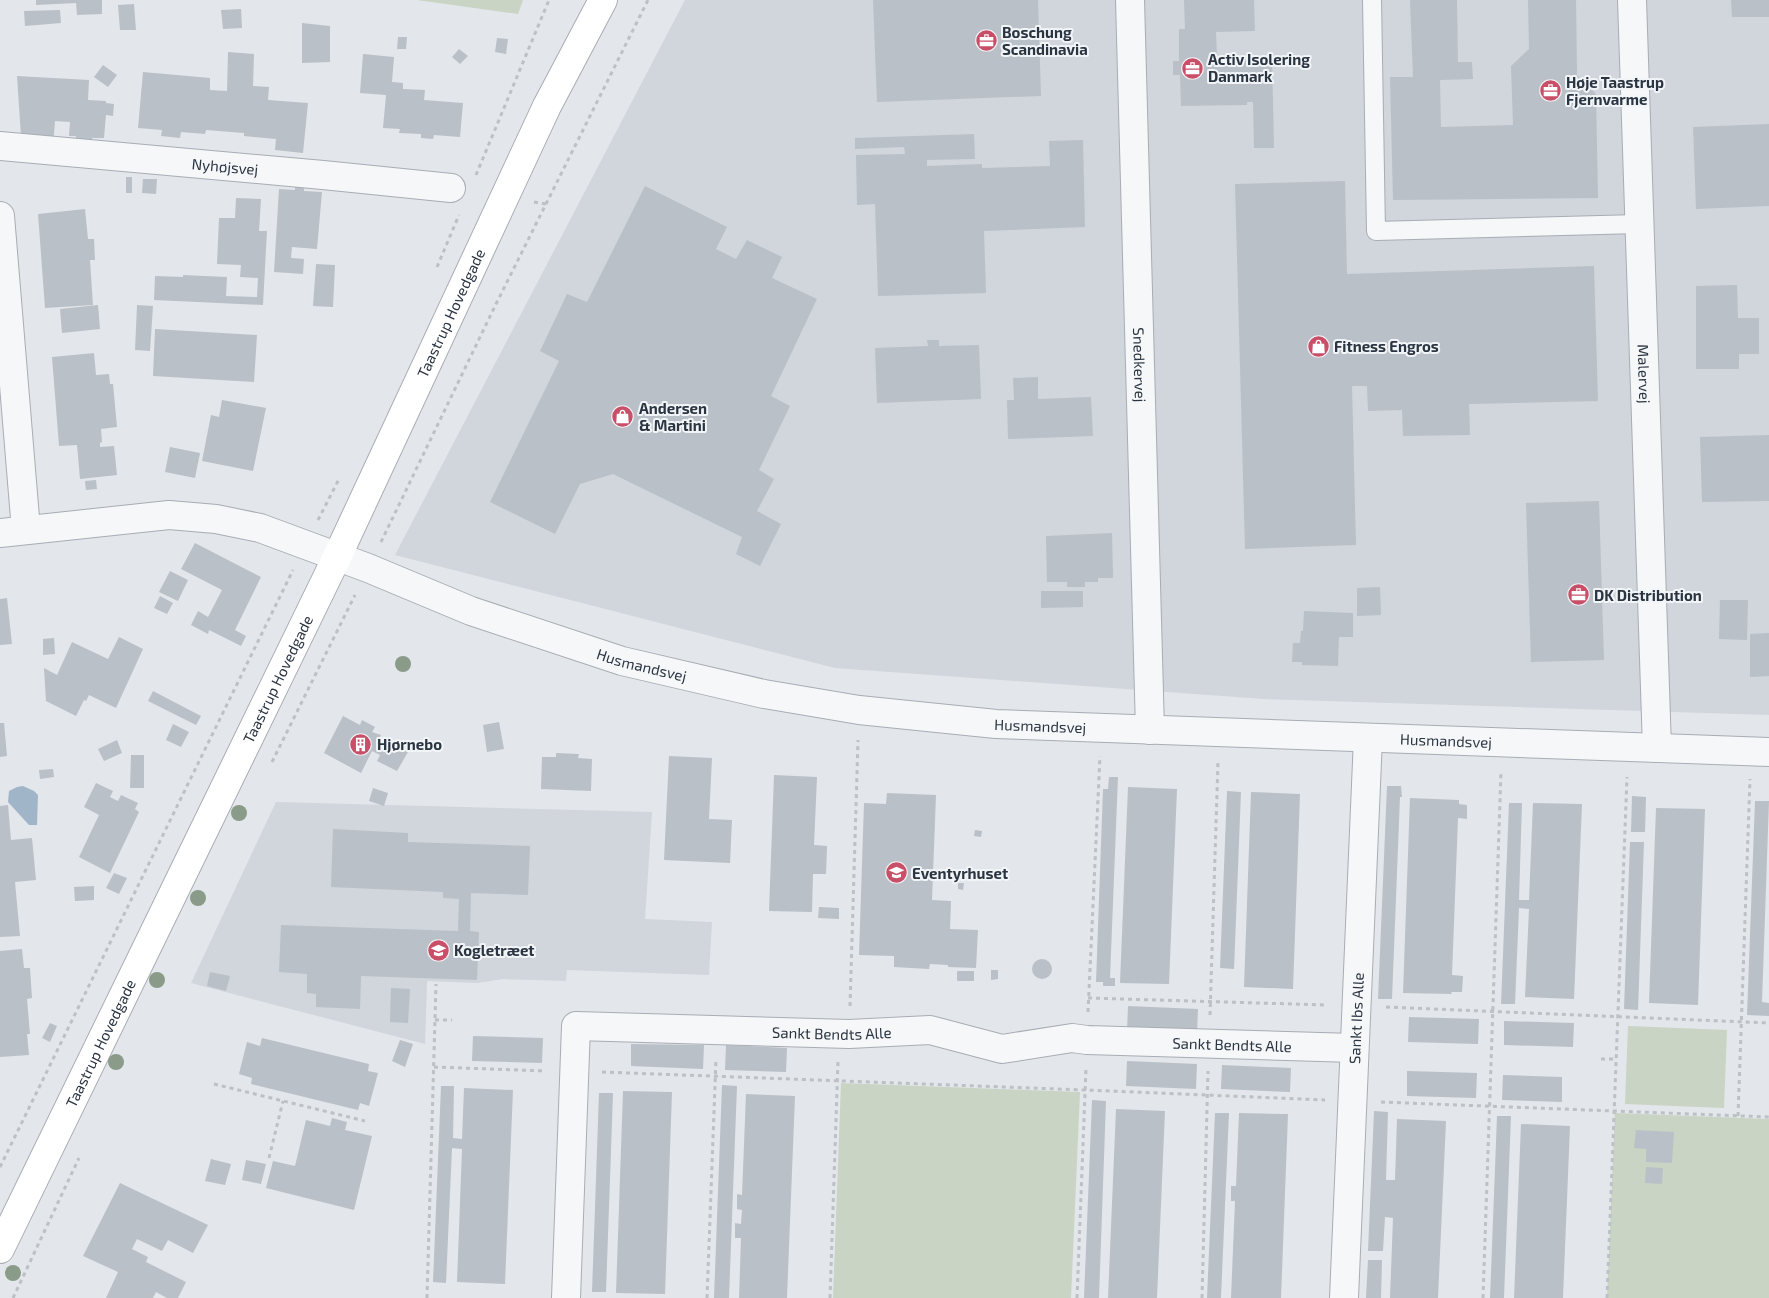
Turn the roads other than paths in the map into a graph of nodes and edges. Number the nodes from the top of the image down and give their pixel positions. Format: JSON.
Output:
{"nodes":[{"id":1,"x":588,"y":0,"type":"edge"},
{"id":2,"x":603,"y":0,"type":"edge"},
{"id":3,"x":1130,"y":0,"type":"edge"},
{"id":4,"x":1372,"y":0,"type":"edge"},
{"id":5,"x":1632,"y":0,"type":"edge"},
{"id":6,"x":547,"y":106,"type":"junction"},
{"id":7,"x":0,"y":146,"type":"edge"},
{"id":8,"x":462,"y":193,"type":"road end"},
{"id":9,"x":0,"y":216,"type":"edge"},
{"id":10,"x":1639,"y":224,"type":"junction"},
{"id":11,"x":13,"y":532,"type":"edge"},
{"id":12,"x":337,"y":557,"type":"junction"},
{"id":13,"x":1150,"y":730,"type":"junction"},
{"id":14,"x":1368,"y":738,"type":"junction"},
{"id":15,"x":1657,"y":748,"type":"junction"},
{"id":16,"x":1760,"y":752,"type":"edge"},
{"id":17,"x":1354,"y":1048,"type":"junction"},
{"id":18,"x":0,"y":1249,"type":"edge"},
{"id":19,"x":566,"y":1298,"type":"edge"},
{"id":20,"x":1344,"y":1298,"type":"edge"}],
"edges":[{"from":1,"to":6,"type":"street","name":"Taastrup Hovedgade"},
{"from":2,"to":6,"type":"street","name":"Taastrup Hovedgade"},
{"from":3,"to":13,"type":"street","name":"Snedkervej"},
{"from":4,"to":10,"type":"lane"},
{"from":5,"to":10,"type":"street","name":"Malervej"},
{"from":6,"to":12,"type":"street","name":"Taastrup Hovedgade"},
{"from":7,"to":8,"type":"street","name":"Nyhøjsvej"},
{"from":9,"to":11,"type":"street"},
{"from":10,"to":15,"type":"street","name":"Malervej"},
{"from":11,"to":12,"type":"street"},
{"from":12,"to":13,"type":"street","name":"Husmandsvej"},
{"from":12,"to":18,"type":"street","name":"Taastrup Hovedgade"},
{"from":13,"to":14,"type":"street","name":"Husmandsvej"},
{"from":14,"to":15,"type":"street","name":"Husmandsvej"},
{"from":14,"to":17,"type":"street","name":"Sankt Ibs Alle"},
{"from":15,"to":16,"type":"street","name":"Husmandsvej"},
{"from":17,"to":19,"type":"street","name":"Sankt Bendts Alle"},
{"from":17,"to":20,"type":"street","name":"Sankt Ibs Alle"}]}
